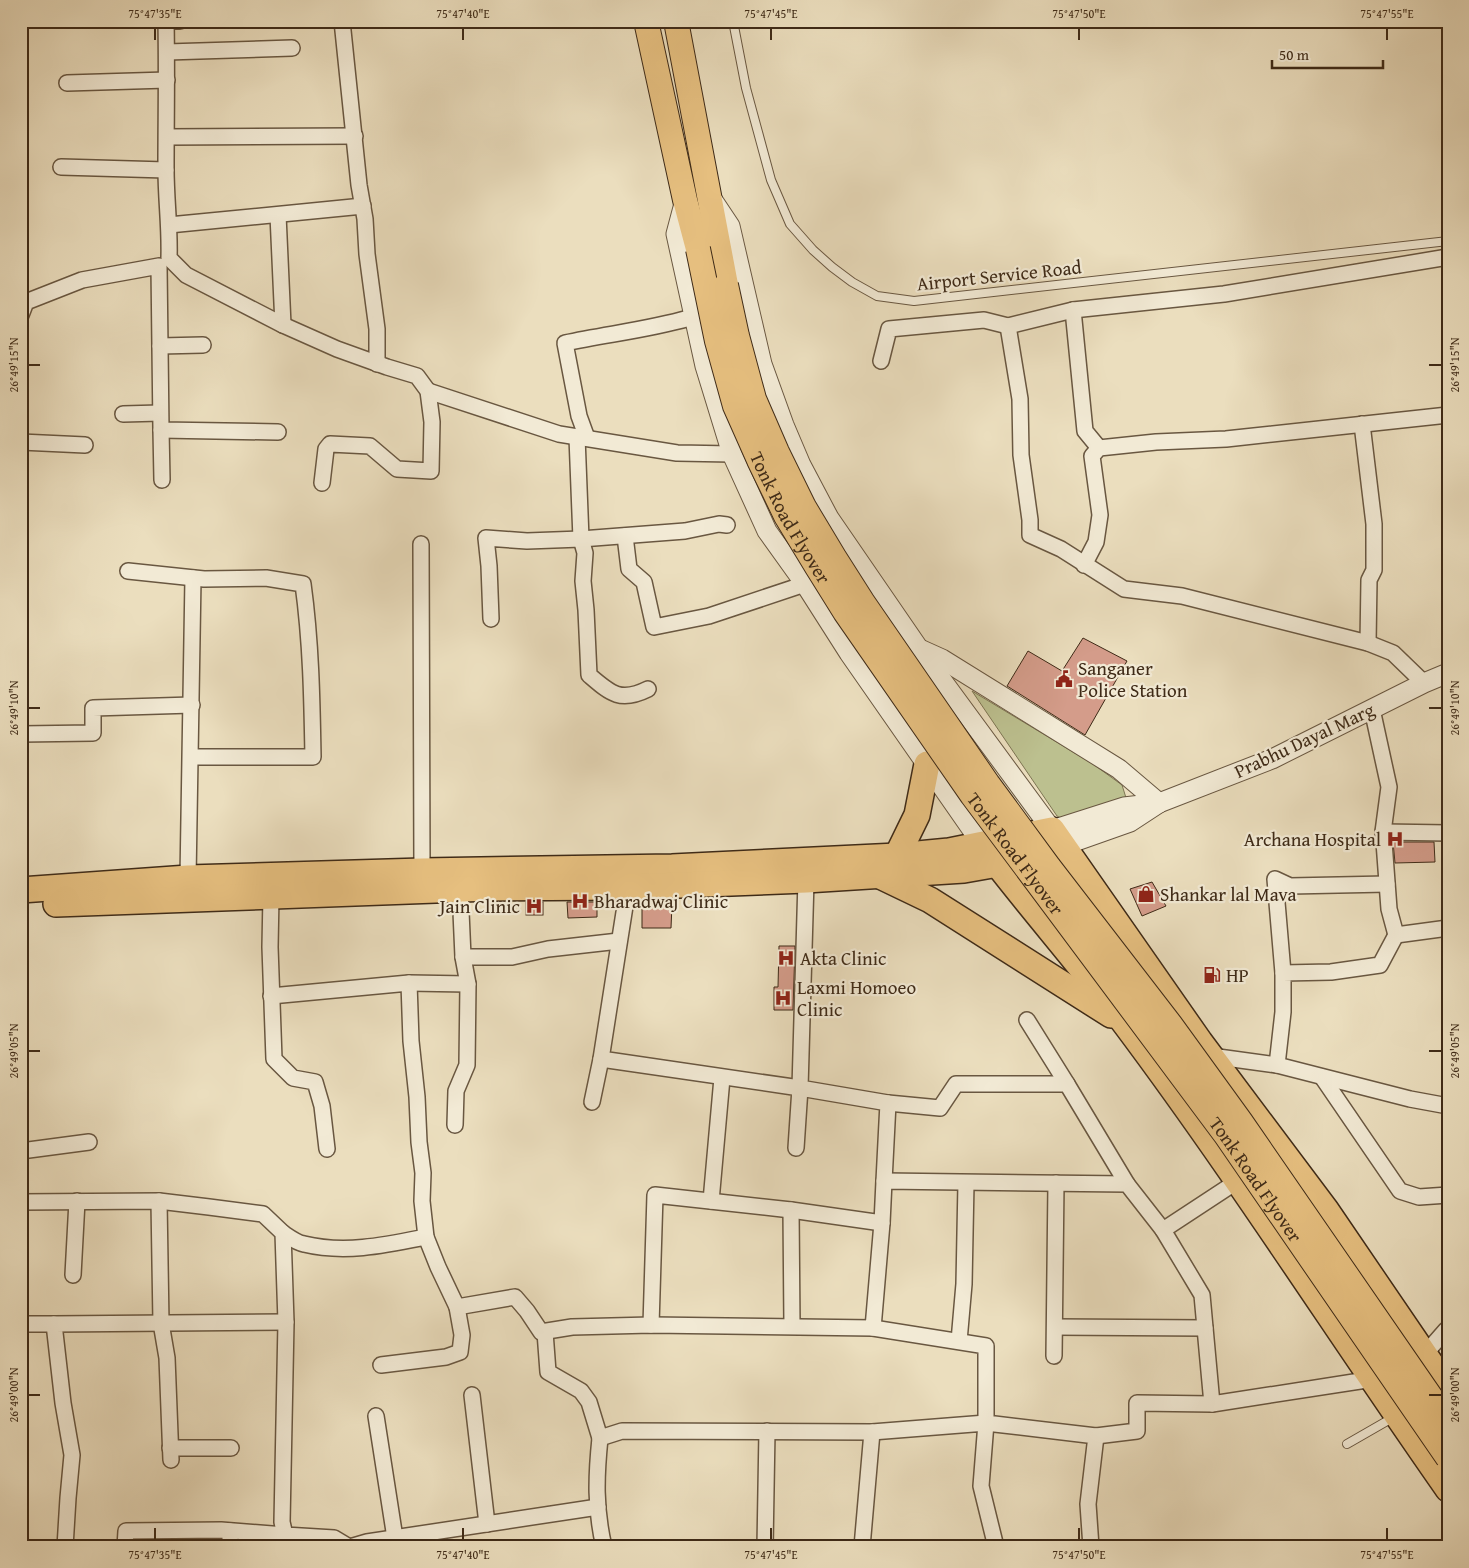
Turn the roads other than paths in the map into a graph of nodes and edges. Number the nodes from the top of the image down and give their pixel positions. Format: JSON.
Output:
{"nodes":[{"id":1,"x":342,"y":21,"type":"edge"},
{"id":2,"x":646,"y":21,"type":"edge"},
{"id":3,"x":676,"y":21,"type":"edge"},
{"id":4,"x":733,"y":21,"type":"edge"},
{"id":5,"x":171,"y":22,"type":"edge"},
{"id":6,"x":292,"y":48,"type":"dead end"},
{"id":7,"x":167,"y":52,"type":"junction"},
{"id":8,"x":167,"y":80,"type":"junction"},
{"id":9,"x":67,"y":83,"type":"dead end"},
{"id":10,"x":355,"y":136,"type":"junction"},
{"id":11,"x":167,"y":137,"type":"junction"},
{"id":12,"x":61,"y":167,"type":"dead end"},
{"id":13,"x":166,"y":170,"type":"junction"},
{"id":14,"x":710,"y":196,"type":"junction"},
{"id":15,"x":685,"y":200,"type":"junction"},
{"id":16,"x":363,"y":206,"type":"junction"},
{"id":17,"x":278,"y":215,"type":"junction"},
{"id":18,"x":169,"y":225,"type":"junction"},
{"id":19,"x":1448,"y":241,"type":"edge"},
{"id":20,"x":1448,"y":257,"type":"edge"},
{"id":21,"x":164,"y":262,"type":"junction"},
{"id":22,"x":1073,"y":310,"type":"junction"},
{"id":23,"x":21,"y":315,"type":"edge"},
{"id":24,"x":689,"y":318,"type":"dead end"},
{"id":25,"x":283,"y":325,"type":"junction"},
{"id":26,"x":1008,"y":326,"type":"junction"},
{"id":27,"x":160,"y":346,"type":"junction"},
{"id":28,"x":203,"y":346,"type":"dead end"},
{"id":29,"x":882,"y":361,"type":"dead end"},
{"id":30,"x":378,"y":364,"type":"junction"},
{"id":31,"x":428,"y":391,"type":"junction"},
{"id":32,"x":160,"y":413,"type":"junction"},
{"id":33,"x":123,"y":414,"type":"dead end"},
{"id":34,"x":1448,"y":416,"type":"edge"},
{"id":35,"x":1362,"y":424,"type":"junction"},
{"id":36,"x":161,"y":430,"type":"junction"},
{"id":37,"x":278,"y":432,"type":"dead end"},
{"id":38,"x":582,"y":438,"type":"junction"},
{"id":39,"x":21,"y":442,"type":"edge"},
{"id":40,"x":85,"y":445,"type":"dead end"},
{"id":41,"x":1099,"y":448,"type":"junction"},
{"id":42,"x":732,"y":454,"type":"junction"},
{"id":43,"x":162,"y":480,"type":"dead end"},
{"id":44,"x":322,"y":483,"type":"dead end"},
{"id":45,"x":727,"y":525,"type":"dead end"},
{"id":46,"x":625,"y":536,"type":"junction"},
{"id":47,"x":581,"y":539,"type":"junction"},
{"id":48,"x":421,"y":544,"type":"dead end"},
{"id":49,"x":1084,"y":565,"type":"junction"},
{"id":50,"x":128,"y":571,"type":"dead end"},
{"id":51,"x":193,"y":578,"type":"junction"},
{"id":52,"x":805,"y":584,"type":"junction"},
{"id":53,"x":491,"y":619,"type":"dead end"},
{"id":54,"x":1368,"y":643,"type":"junction"},
{"id":55,"x":919,"y":649,"type":"junction"},
{"id":56,"x":1448,"y":673,"type":"edge"},
{"id":57,"x":1424,"y":683,"type":"junction"},
{"id":58,"x":648,"y":689,"type":"dead end"},
{"id":59,"x":192,"y":704,"type":"junction"},
{"id":60,"x":1372,"y":709,"type":"junction"},
{"id":61,"x":21,"y":734,"type":"edge"},
{"id":62,"x":191,"y":757,"type":"junction"},
{"id":63,"x":927,"y":764,"type":"junction"},
{"id":64,"x":1159,"y":803,"type":"junction"},
{"id":65,"x":1384,"y":832,"type":"junction"},
{"id":66,"x":1448,"y":833,"type":"edge"},
{"id":67,"x":1057,"y":838,"type":"junction"},
{"id":68,"x":982,"y":844,"type":"junction"},
{"id":69,"x":897,"y":856,"type":"junction"},
{"id":70,"x":998,"y":864,"type":"junction"},
{"id":71,"x":422,"y":871,"type":"junction"},
{"id":72,"x":880,"y":876,"type":"junction"},
{"id":73,"x":188,"y":878,"type":"junction"},
{"id":74,"x":806,"y":880,"type":"junction"},
{"id":75,"x":1387,"y":884,"type":"junction"},
{"id":76,"x":628,"y":887,"type":"junction"},
{"id":77,"x":460,"y":889,"type":"junction"},
{"id":78,"x":21,"y":890,"type":"edge"},
{"id":79,"x":271,"y":896,"type":"junction"},
{"id":80,"x":21,"y":905,"type":"edge"},
{"id":81,"x":1448,"y":928,"type":"edge"},
{"id":82,"x":1396,"y":935,"type":"junction"},
{"id":83,"x":619,"y":941,"type":"junction"},
{"id":84,"x":463,"y":957,"type":"junction"},
{"id":85,"x":1283,"y":973,"type":"junction"},
{"id":86,"x":409,"y":983,"type":"junction"},
{"id":87,"x":468,"y":984,"type":"junction"},
{"id":88,"x":271,"y":996,"type":"junction"},
{"id":89,"x":1027,"y":1020,"type":"dead end"},
{"id":90,"x":1126,"y":1025,"type":"junction"},
{"id":91,"x":1211,"y":1056,"type":"junction"},
{"id":92,"x":601,"y":1059,"type":"junction"},
{"id":93,"x":1277,"y":1065,"type":"junction"},
{"id":94,"x":1322,"y":1077,"type":"junction"},
{"id":95,"x":722,"y":1078,"type":"junction"},
{"id":96,"x":1067,"y":1084,"type":"junction"},
{"id":97,"x":800,"y":1088,"type":"junction"},
{"id":98,"x":592,"y":1102,"type":"dead end"},
{"id":99,"x":888,"y":1103,"type":"junction"},
{"id":100,"x":1448,"y":1106,"type":"edge"},
{"id":101,"x":1188,"y":1110,"type":"junction"},
{"id":102,"x":455,"y":1125,"type":"dead end"},
{"id":103,"x":89,"y":1142,"type":"dead end"},
{"id":104,"x":796,"y":1148,"type":"dead end"},
{"id":105,"x":327,"y":1149,"type":"dead end"},
{"id":106,"x":21,"y":1151,"type":"edge"},
{"id":107,"x":884,"y":1181,"type":"junction"},
{"id":108,"x":966,"y":1183,"type":"junction"},
{"id":109,"x":1056,"y":1183,"type":"junction"},
{"id":110,"x":1127,"y":1184,"type":"junction"},
{"id":111,"x":1242,"y":1186,"type":"junction"},
{"id":112,"x":1448,"y":1196,"type":"edge"},
{"id":113,"x":77,"y":1200,"type":"junction"},
{"id":114,"x":159,"y":1201,"type":"junction"},
{"id":115,"x":710,"y":1201,"type":"junction"},
{"id":116,"x":21,"y":1202,"type":"edge"},
{"id":117,"x":791,"y":1210,"type":"junction"},
{"id":118,"x":882,"y":1223,"type":"junction"},
{"id":119,"x":1163,"y":1230,"type":"junction"},
{"id":120,"x":283,"y":1233,"type":"junction"},
{"id":121,"x":426,"y":1237,"type":"junction"},
{"id":122,"x":73,"y":1275,"type":"dead end"},
{"id":123,"x":457,"y":1307,"type":"junction"},
{"id":124,"x":286,"y":1322,"type":"junction"},
{"id":125,"x":161,"y":1323,"type":"junction"},
{"id":126,"x":21,"y":1324,"type":"edge"},
{"id":127,"x":54,"y":1324,"type":"junction"},
{"id":128,"x":651,"y":1325,"type":"junction"},
{"id":129,"x":792,"y":1326,"type":"junction"},
{"id":130,"x":1055,"y":1327,"type":"junction"},
{"id":131,"x":873,"y":1328,"type":"junction"},
{"id":132,"x":1205,"y":1328,"type":"junction"},
{"id":133,"x":1448,"y":1330,"type":"edge"},
{"id":134,"x":545,"y":1332,"type":"junction"},
{"id":135,"x":959,"y":1341,"type":"junction"},
{"id":136,"x":1424,"y":1355,"type":"junction"},
{"id":137,"x":1054,"y":1356,"type":"dead end"},
{"id":138,"x":381,"y":1365,"type":"dead end"},
{"id":139,"x":1373,"y":1379,"type":"junction"},
{"id":140,"x":1448,"y":1388,"type":"edge"},
{"id":141,"x":472,"y":1394,"type":"dead end"},
{"id":142,"x":1212,"y":1404,"type":"junction"},
{"id":143,"x":1398,"y":1415,"type":"junction"},
{"id":144,"x":376,"y":1416,"type":"dead end"},
{"id":145,"x":1448,"y":1422,"type":"edge"},
{"id":146,"x":986,"y":1423,"type":"junction"},
{"id":147,"x":767,"y":1431,"type":"junction"},
{"id":148,"x":872,"y":1432,"type":"junction"},
{"id":149,"x":1096,"y":1436,"type":"junction"},
{"id":150,"x":600,"y":1438,"type":"junction"},
{"id":151,"x":1347,"y":1444,"type":"dead end"},
{"id":152,"x":231,"y":1448,"type":"dead end"},
{"id":153,"x":1448,"y":1458,"type":"edge"},
{"id":154,"x":1448,"y":1489,"type":"edge"},
{"id":155,"x":598,"y":1507,"type":"junction"},
{"id":156,"x":487,"y":1524,"type":"junction"},
{"id":157,"x":230,"y":1531,"type":"junction"},
{"id":158,"x":285,"y":1535,"type":"junction"},
{"id":159,"x":395,"y":1538,"type":"junction"},
{"id":160,"x":65,"y":1547,"type":"edge"},
{"id":161,"x":126,"y":1547,"type":"edge"},
{"id":162,"x":230,"y":1547,"type":"edge"},
{"id":163,"x":350,"y":1547,"type":"edge"},
{"id":164,"x":604,"y":1547,"type":"edge"},
{"id":165,"x":765,"y":1547,"type":"edge"},
{"id":166,"x":862,"y":1547,"type":"edge"},
{"id":167,"x":996,"y":1547,"type":"edge"},
{"id":168,"x":1091,"y":1547,"type":"edge"}],
"edges":[{"from":1,"to":10,"type":"street"},
{"from":2,"to":15,"type":"main road","name":"Tonk Road Flyover"},
{"from":3,"to":14,"type":"main road","name":"Tonk Road Flyover"},
{"from":4,"to":19,"type":"lane","name":"Airport Service Road"},
{"from":5,"to":7,"type":"street"},
{"from":6,"to":7,"type":"street"},
{"from":7,"to":8,"type":"street"},
{"from":8,"to":9,"type":"street"},
{"from":8,"to":11,"type":"street"},
{"from":10,"to":11,"type":"street"},
{"from":10,"to":16,"type":"street"},
{"from":11,"to":13,"type":"street"},
{"from":12,"to":13,"type":"street"},
{"from":13,"to":18,"type":"street"},
{"from":14,"to":55,"type":"street"},
{"from":14,"to":145,"type":"main road","name":"Tonk Road Flyover","bridge":true},
{"from":15,"to":42,"type":"street"},
{"from":15,"to":153,"type":"main road","name":"Tonk Road Flyover","bridge":true},
{"from":16,"to":17,"type":"street"},
{"from":16,"to":30,"type":"street"},
{"from":17,"to":18,"type":"street"},
{"from":17,"to":25,"type":"street"},
{"from":18,"to":21,"type":"street"},
{"from":20,"to":22,"type":"street"},
{"from":21,"to":23,"type":"street"},
{"from":21,"to":25,"type":"street"},
{"from":21,"to":27,"type":"street"},
{"from":22,"to":26,"type":"street"},
{"from":22,"to":41,"type":"street"},
{"from":24,"to":38,"type":"street"},
{"from":25,"to":30,"type":"street"},
{"from":26,"to":29,"type":"street"},
{"from":26,"to":49,"type":"street"},
{"from":27,"to":28,"type":"street"},
{"from":27,"to":32,"type":"street"},
{"from":30,"to":31,"type":"street"},
{"from":31,"to":38,"type":"street"},
{"from":31,"to":44,"type":"street"},
{"from":32,"to":33,"type":"street"},
{"from":32,"to":36,"type":"street"},
{"from":34,"to":35,"type":"street"},
{"from":35,"to":41,"type":"street"},
{"from":35,"to":54,"type":"street"},
{"from":36,"to":37,"type":"street"},
{"from":36,"to":43,"type":"street"},
{"from":38,"to":42,"type":"street"},
{"from":38,"to":47,"type":"street"},
{"from":39,"to":40,"type":"street"},
{"from":41,"to":49,"type":"street"},
{"from":42,"to":52,"type":"street"},
{"from":45,"to":46,"type":"street"},
{"from":46,"to":47,"type":"street"},
{"from":46,"to":52,"type":"street"},
{"from":47,"to":53,"type":"street"},
{"from":47,"to":58,"type":"street"},
{"from":48,"to":71,"type":"street"},
{"from":49,"to":54,"type":"street"},
{"from":50,"to":51,"type":"street"},
{"from":51,"to":59,"type":"street"},
{"from":51,"to":62,"type":"street"},
{"from":52,"to":63,"type":"street"},
{"from":54,"to":57,"type":"street"},
{"from":55,"to":64,"type":"street"},
{"from":55,"to":67,"type":"street"},
{"from":56,"to":57,"type":"street","name":"Prabhu Dayal Marg"},
{"from":57,"to":60,"type":"street","name":"Prabhu Dayal Marg"},
{"from":59,"to":61,"type":"street"},
{"from":59,"to":62,"type":"street"},
{"from":60,"to":64,"type":"street","name":"Prabhu Dayal Marg"},
{"from":60,"to":65,"type":"street"},
{"from":62,"to":73,"type":"street"},
{"from":63,"to":68,"type":"street"},
{"from":63,"to":69,"type":"highway"},
{"from":64,"to":67,"type":"street","name":"Prabhu Dayal Marg"},
{"from":65,"to":66,"type":"street"},
{"from":65,"to":75,"type":"street"},
{"from":67,"to":68,"type":"highway"},
{"from":67,"to":70,"type":"highway"},
{"from":67,"to":91,"type":"highway"},
{"from":68,"to":69,"type":"highway"},
{"from":68,"to":70,"type":"highway"},
{"from":69,"to":71,"type":"highway"},
{"from":70,"to":72,"type":"highway"},
{"from":70,"to":90,"type":"highway"},
{"from":71,"to":73,"type":"highway"},
{"from":72,"to":74,"type":"highway"},
{"from":72,"to":90,"type":"highway"},
{"from":73,"to":78,"type":"highway"},
{"from":74,"to":76,"type":"highway"},
{"from":74,"to":97,"type":"street"},
{"from":75,"to":82,"type":"street"},
{"from":75,"to":85,"type":"street"},
{"from":76,"to":77,"type":"highway"},
{"from":76,"to":83,"type":"street"},
{"from":77,"to":79,"type":"highway"},
{"from":77,"to":84,"type":"street"},
{"from":79,"to":80,"type":"highway"},
{"from":79,"to":88,"type":"street"},
{"from":81,"to":82,"type":"street"},
{"from":82,"to":85,"type":"street"},
{"from":83,"to":84,"type":"street"},
{"from":83,"to":92,"type":"street"},
{"from":84,"to":87,"type":"street"},
{"from":85,"to":93,"type":"street"},
{"from":86,"to":87,"type":"street"},
{"from":86,"to":88,"type":"street"},
{"from":86,"to":121,"type":"street"},
{"from":87,"to":102,"type":"street"},
{"from":88,"to":105,"type":"street"},
{"from":89,"to":96,"type":"street"},
{"from":90,"to":101,"type":"highway"},
{"from":91,"to":93,"type":"street"},
{"from":91,"to":101,"type":"street"},
{"from":91,"to":136,"type":"highway"},
{"from":92,"to":95,"type":"street"},
{"from":92,"to":98,"type":"street"},
{"from":93,"to":94,"type":"street"},
{"from":94,"to":100,"type":"street"},
{"from":94,"to":112,"type":"street"},
{"from":95,"to":97,"type":"street"},
{"from":95,"to":115,"type":"street"},
{"from":96,"to":99,"type":"street"},
{"from":96,"to":110,"type":"street"},
{"from":97,"to":99,"type":"street"},
{"from":97,"to":104,"type":"street"},
{"from":99,"to":107,"type":"street"},
{"from":101,"to":111,"type":"highway"},
{"from":103,"to":106,"type":"street"},
{"from":107,"to":108,"type":"street"},
{"from":107,"to":118,"type":"street"},
{"from":108,"to":109,"type":"street"},
{"from":108,"to":135,"type":"street"},
{"from":109,"to":110,"type":"street"},
{"from":109,"to":130,"type":"street"},
{"from":110,"to":119,"type":"street"},
{"from":111,"to":119,"type":"street"},
{"from":111,"to":139,"type":"highway"},
{"from":113,"to":114,"type":"street"},
{"from":113,"to":116,"type":"street"},
{"from":113,"to":122,"type":"street"},
{"from":114,"to":120,"type":"street"},
{"from":114,"to":125,"type":"street"},
{"from":115,"to":117,"type":"street"},
{"from":115,"to":128,"type":"street"},
{"from":117,"to":118,"type":"street"},
{"from":117,"to":129,"type":"street"},
{"from":118,"to":131,"type":"street"},
{"from":119,"to":132,"type":"street"},
{"from":120,"to":121,"type":"street"},
{"from":120,"to":124,"type":"street"},
{"from":121,"to":123,"type":"street"},
{"from":123,"to":134,"type":"street"},
{"from":123,"to":138,"type":"street"},
{"from":124,"to":125,"type":"street"},
{"from":124,"to":158,"type":"street"},
{"from":125,"to":127,"type":"street"},
{"from":125,"to":152,"type":"street"},
{"from":126,"to":127,"type":"street"},
{"from":127,"to":160,"type":"street"},
{"from":128,"to":129,"type":"street"},
{"from":128,"to":134,"type":"street"},
{"from":129,"to":131,"type":"street"},
{"from":130,"to":132,"type":"street"},
{"from":130,"to":137,"type":"street"},
{"from":131,"to":135,"type":"street"},
{"from":132,"to":142,"type":"street"},
{"from":133,"to":136,"type":"street"},
{"from":134,"to":150,"type":"street"},
{"from":135,"to":146,"type":"street"},
{"from":136,"to":140,"type":"highway"},
{"from":139,"to":142,"type":"street"},
{"from":139,"to":143,"type":"highway"},
{"from":141,"to":156,"type":"street"},
{"from":142,"to":149,"type":"street"},
{"from":143,"to":151,"type":"lane"},
{"from":143,"to":154,"type":"highway"},
{"from":144,"to":159,"type":"street"},
{"from":146,"to":148,"type":"street"},
{"from":146,"to":149,"type":"street"},
{"from":146,"to":167,"type":"street"},
{"from":147,"to":148,"type":"street"},
{"from":147,"to":150,"type":"street"},
{"from":147,"to":165,"type":"street"},
{"from":148,"to":166,"type":"street"},
{"from":149,"to":168,"type":"street"},
{"from":150,"to":155,"type":"street"},
{"from":155,"to":156,"type":"street"},
{"from":155,"to":164,"type":"street"},
{"from":156,"to":159,"type":"street"},
{"from":157,"to":158,"type":"street"},
{"from":157,"to":161,"type":"street"},
{"from":157,"to":162,"type":"street"},
{"from":158,"to":163,"type":"street"},
{"from":159,"to":163,"type":"street"}]}
